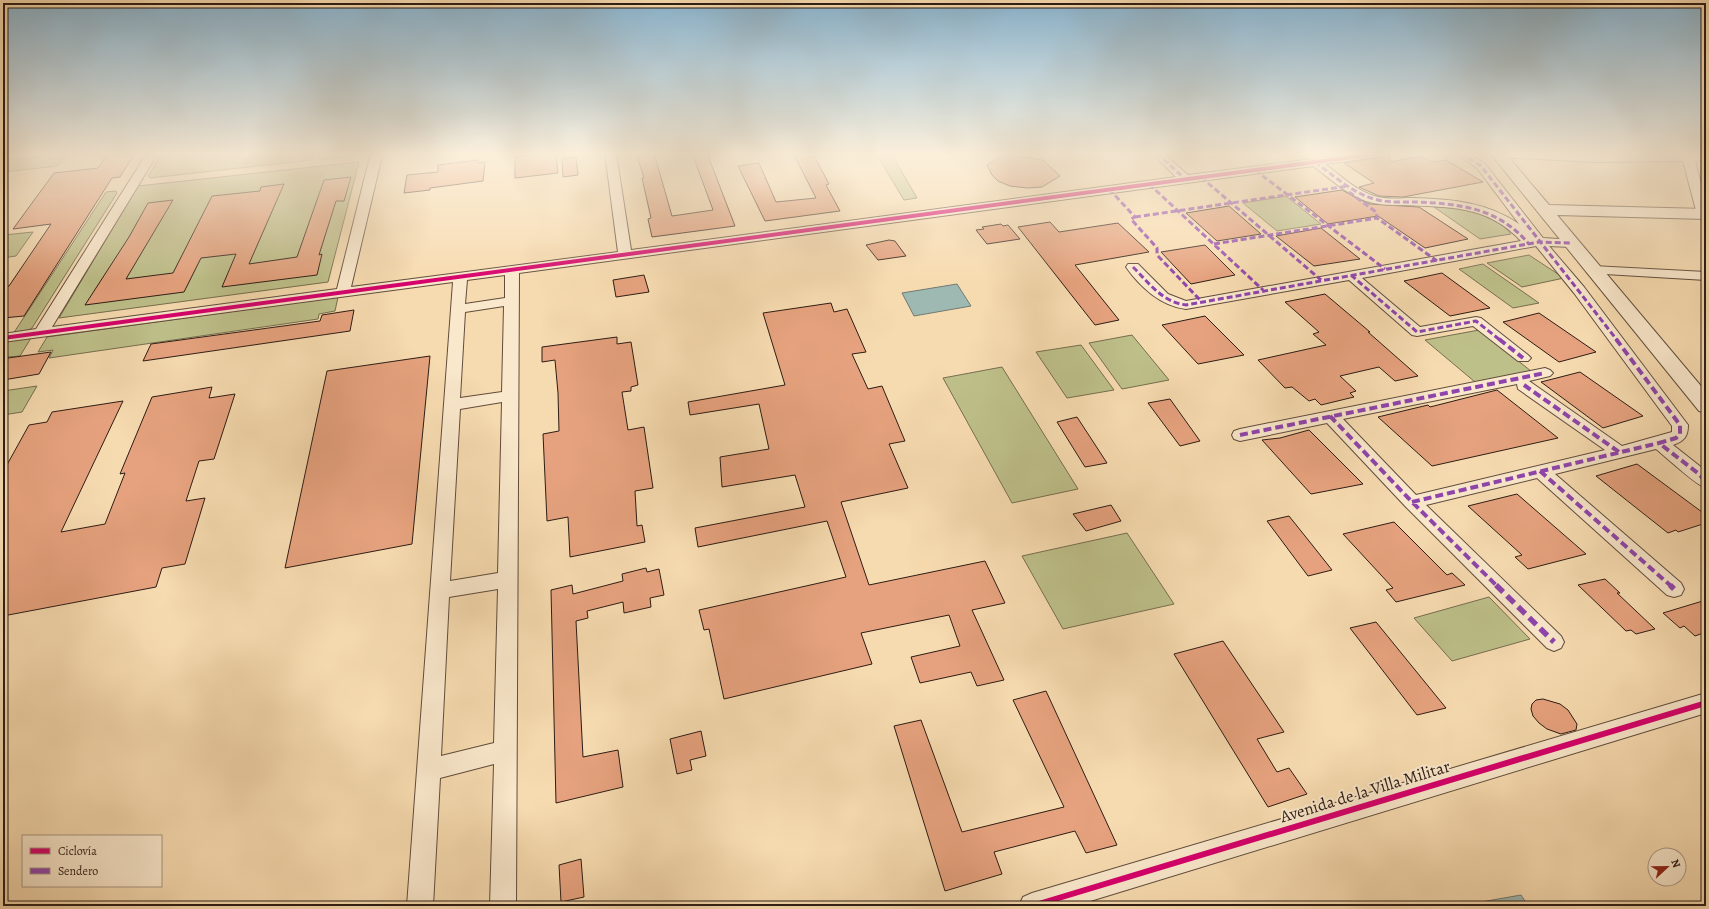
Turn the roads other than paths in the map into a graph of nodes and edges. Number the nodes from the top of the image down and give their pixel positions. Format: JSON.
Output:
{"nodes":[{"id":1,"x":126,"y":195,"type":"edge"},
{"id":2,"x":367,"y":195,"type":"edge"},
{"id":3,"x":616,"y":195,"type":"edge"},
{"id":4,"x":1066,"y":195,"type":"edge"},
{"id":5,"x":1365,"y":195,"type":"edge"},
{"id":6,"x":1501,"y":195,"type":"edge"},
{"id":7,"x":1531,"y":195,"type":"edge"},
{"id":8,"x":1699,"y":195,"type":"edge"},
{"id":9,"x":1543,"y":210,"type":"junction"},
{"id":10,"x":1704,"y":214,"type":"edge"},
{"id":11,"x":1534,"y":243,"type":"junction"},
{"id":12,"x":1570,"y":243,"type":"junction"},
{"id":13,"x":625,"y":254,"type":"junction"},
{"id":14,"x":1133,"y":267,"type":"dead end"},
{"id":15,"x":512,"y":270,"type":"junction"},
{"id":16,"x":1593,"y":270,"type":"junction"},
{"id":17,"x":1351,"y":275,"type":"junction"},
{"id":18,"x":460,"y":276,"type":"junction"},
{"id":19,"x":1706,"y":276,"type":"edge"},
{"id":20,"x":344,"y":292,"type":"junction"},
{"id":21,"x":512,"y":301,"type":"junction"},
{"id":22,"x":458,"y":309,"type":"junction"},
{"id":23,"x":41,"y":333,"type":"junction"},
{"id":24,"x":3,"y":338,"type":"edge"},
{"id":25,"x":1522,"y":358,"type":"dead end"},
{"id":26,"x":1544,"y":373,"type":"dead end"},
{"id":27,"x":1524,"y":385,"type":"dead end"},
{"id":28,"x":510,"y":396,"type":"junction"},
{"id":29,"x":452,"y":405,"type":"junction"},
{"id":30,"x":1706,"y":406,"type":"edge"},
{"id":31,"x":1330,"y":416,"type":"junction"},
{"id":32,"x":1240,"y":435,"type":"dead end"},
{"id":33,"x":1659,"y":443,"type":"junction"},
{"id":34,"x":1619,"y":452,"type":"junction"},
{"id":35,"x":1540,"y":471,"type":"junction"},
{"id":36,"x":1706,"y":482,"type":"edge"},
{"id":37,"x":1412,"y":502,"type":"junction"},
{"id":38,"x":508,"y":579,"type":"junction"},
{"id":39,"x":1674,"y":589,"type":"dead end"},
{"id":40,"x":440,"y":591,"type":"junction"},
{"id":41,"x":1554,"y":642,"type":"dead end"},
{"id":42,"x":1706,"y":703,"type":"edge"},
{"id":43,"x":505,"y":751,"type":"junction"},
{"id":44,"x":429,"y":770,"type":"junction"},
{"id":45,"x":420,"y":906,"type":"edge"},
{"id":46,"x":503,"y":906,"type":"edge"},
{"id":47,"x":1032,"y":906,"type":"edge"}],
"edges":[{"from":1,"to":23,"type":"street"},
{"from":2,"to":20,"type":"street"},
{"from":3,"to":13,"type":"street"},
{"from":4,"to":13,"type":"street"},
{"from":5,"to":11,"type":"street"},
{"from":6,"to":11,"type":"street"},
{"from":7,"to":9,"type":"street"},
{"from":8,"to":10,"type":"street"},
{"from":9,"to":10,"type":"street"},
{"from":9,"to":12,"type":"street"},
{"from":11,"to":12,"type":"street"},
{"from":11,"to":17,"type":"street"},
{"from":11,"to":33,"type":"street"},
{"from":12,"to":16,"type":"street"},
{"from":13,"to":15,"type":"street"},
{"from":14,"to":17,"type":"street"},
{"from":15,"to":18,"type":"street"},
{"from":15,"to":21,"type":"street"},
{"from":16,"to":19,"type":"street"},
{"from":16,"to":30,"type":"street"},
{"from":17,"to":25,"type":"street"},
{"from":18,"to":20,"type":"street"},
{"from":18,"to":22,"type":"street"},
{"from":20,"to":23,"type":"street"},
{"from":21,"to":22,"type":"street"},
{"from":21,"to":28,"type":"street"},
{"from":22,"to":29,"type":"street"},
{"from":23,"to":24,"type":"street"},
{"from":26,"to":31,"type":"street"},
{"from":27,"to":34,"type":"street"},
{"from":28,"to":29,"type":"street"},
{"from":28,"to":38,"type":"street"},
{"from":29,"to":40,"type":"street"},
{"from":31,"to":32,"type":"street"},
{"from":31,"to":37,"type":"street"},
{"from":33,"to":34,"type":"street"},
{"from":33,"to":36,"type":"street"},
{"from":34,"to":35,"type":"street"},
{"from":35,"to":37,"type":"street"},
{"from":35,"to":39,"type":"street"},
{"from":37,"to":41,"type":"street"},
{"from":38,"to":40,"type":"street"},
{"from":38,"to":43,"type":"street"},
{"from":40,"to":44,"type":"street"},
{"from":42,"to":47,"type":"street","name":"Avenida de la Villa Militar"},
{"from":43,"to":44,"type":"street"},
{"from":43,"to":46,"type":"street"},
{"from":44,"to":45,"type":"street"}]}
